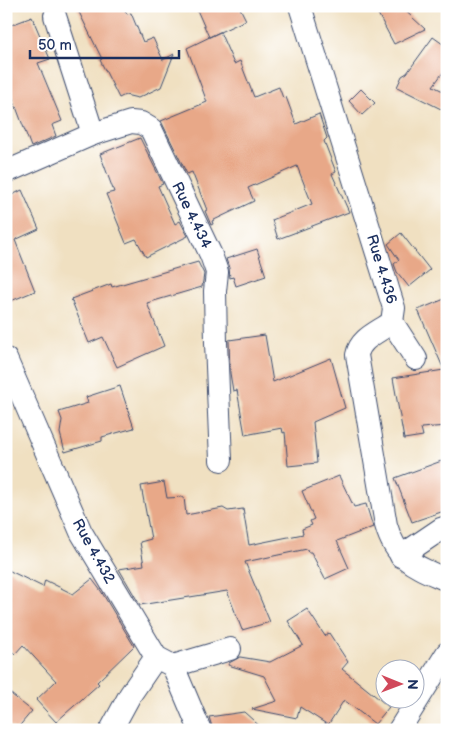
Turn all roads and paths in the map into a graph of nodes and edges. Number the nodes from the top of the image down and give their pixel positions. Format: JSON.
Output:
{"nodes":[{"id":1,"x":300,"y":6,"type":"edge"},
{"id":2,"x":55,"y":16,"type":"dead end"},
{"id":3,"x":93,"y":134,"type":"junction"},
{"id":4,"x":6,"y":172,"type":"edge"},
{"id":5,"x":392,"y":322,"type":"junction"},
{"id":6,"x":6,"y":359,"type":"edge"},
{"id":7,"x":416,"y":359,"type":"dead end"},
{"id":8,"x":221,"y":460,"type":"dead end"},
{"id":9,"x":447,"y":527,"type":"edge"},
{"id":10,"x":401,"y":556,"type":"junction"},
{"id":11,"x":447,"y":580,"type":"edge"},
{"id":12,"x":230,"y":649,"type":"dead end"},
{"id":13,"x":447,"y":653,"type":"edge"},
{"id":14,"x":164,"y":662,"type":"junction"},
{"id":15,"x":111,"y":730,"type":"edge"},
{"id":16,"x":200,"y":730,"type":"edge"},
{"id":17,"x":399,"y":730,"type":"edge"}],
"edges":[{"from":1,"to":5,"type":"street","name":"Rue 4.436"},
{"from":2,"to":3,"type":"street"},
{"from":3,"to":4,"type":"street","name":"Rue 4.434"},
{"from":3,"to":8,"type":"street","name":"Rue 4.434"},
{"from":5,"to":7,"type":"street"},
{"from":5,"to":10,"type":"street","name":"Rue 4.436"},
{"from":6,"to":14,"type":"street","name":"Rue 4.432"},
{"from":9,"to":10,"type":"street"},
{"from":10,"to":11,"type":"street","name":"Rue 4.436"},
{"from":12,"to":14,"type":"street"},
{"from":13,"to":17,"type":"street"},
{"from":14,"to":15,"type":"street"},
{"from":14,"to":16,"type":"street","name":"Rue 4.432"}]}
